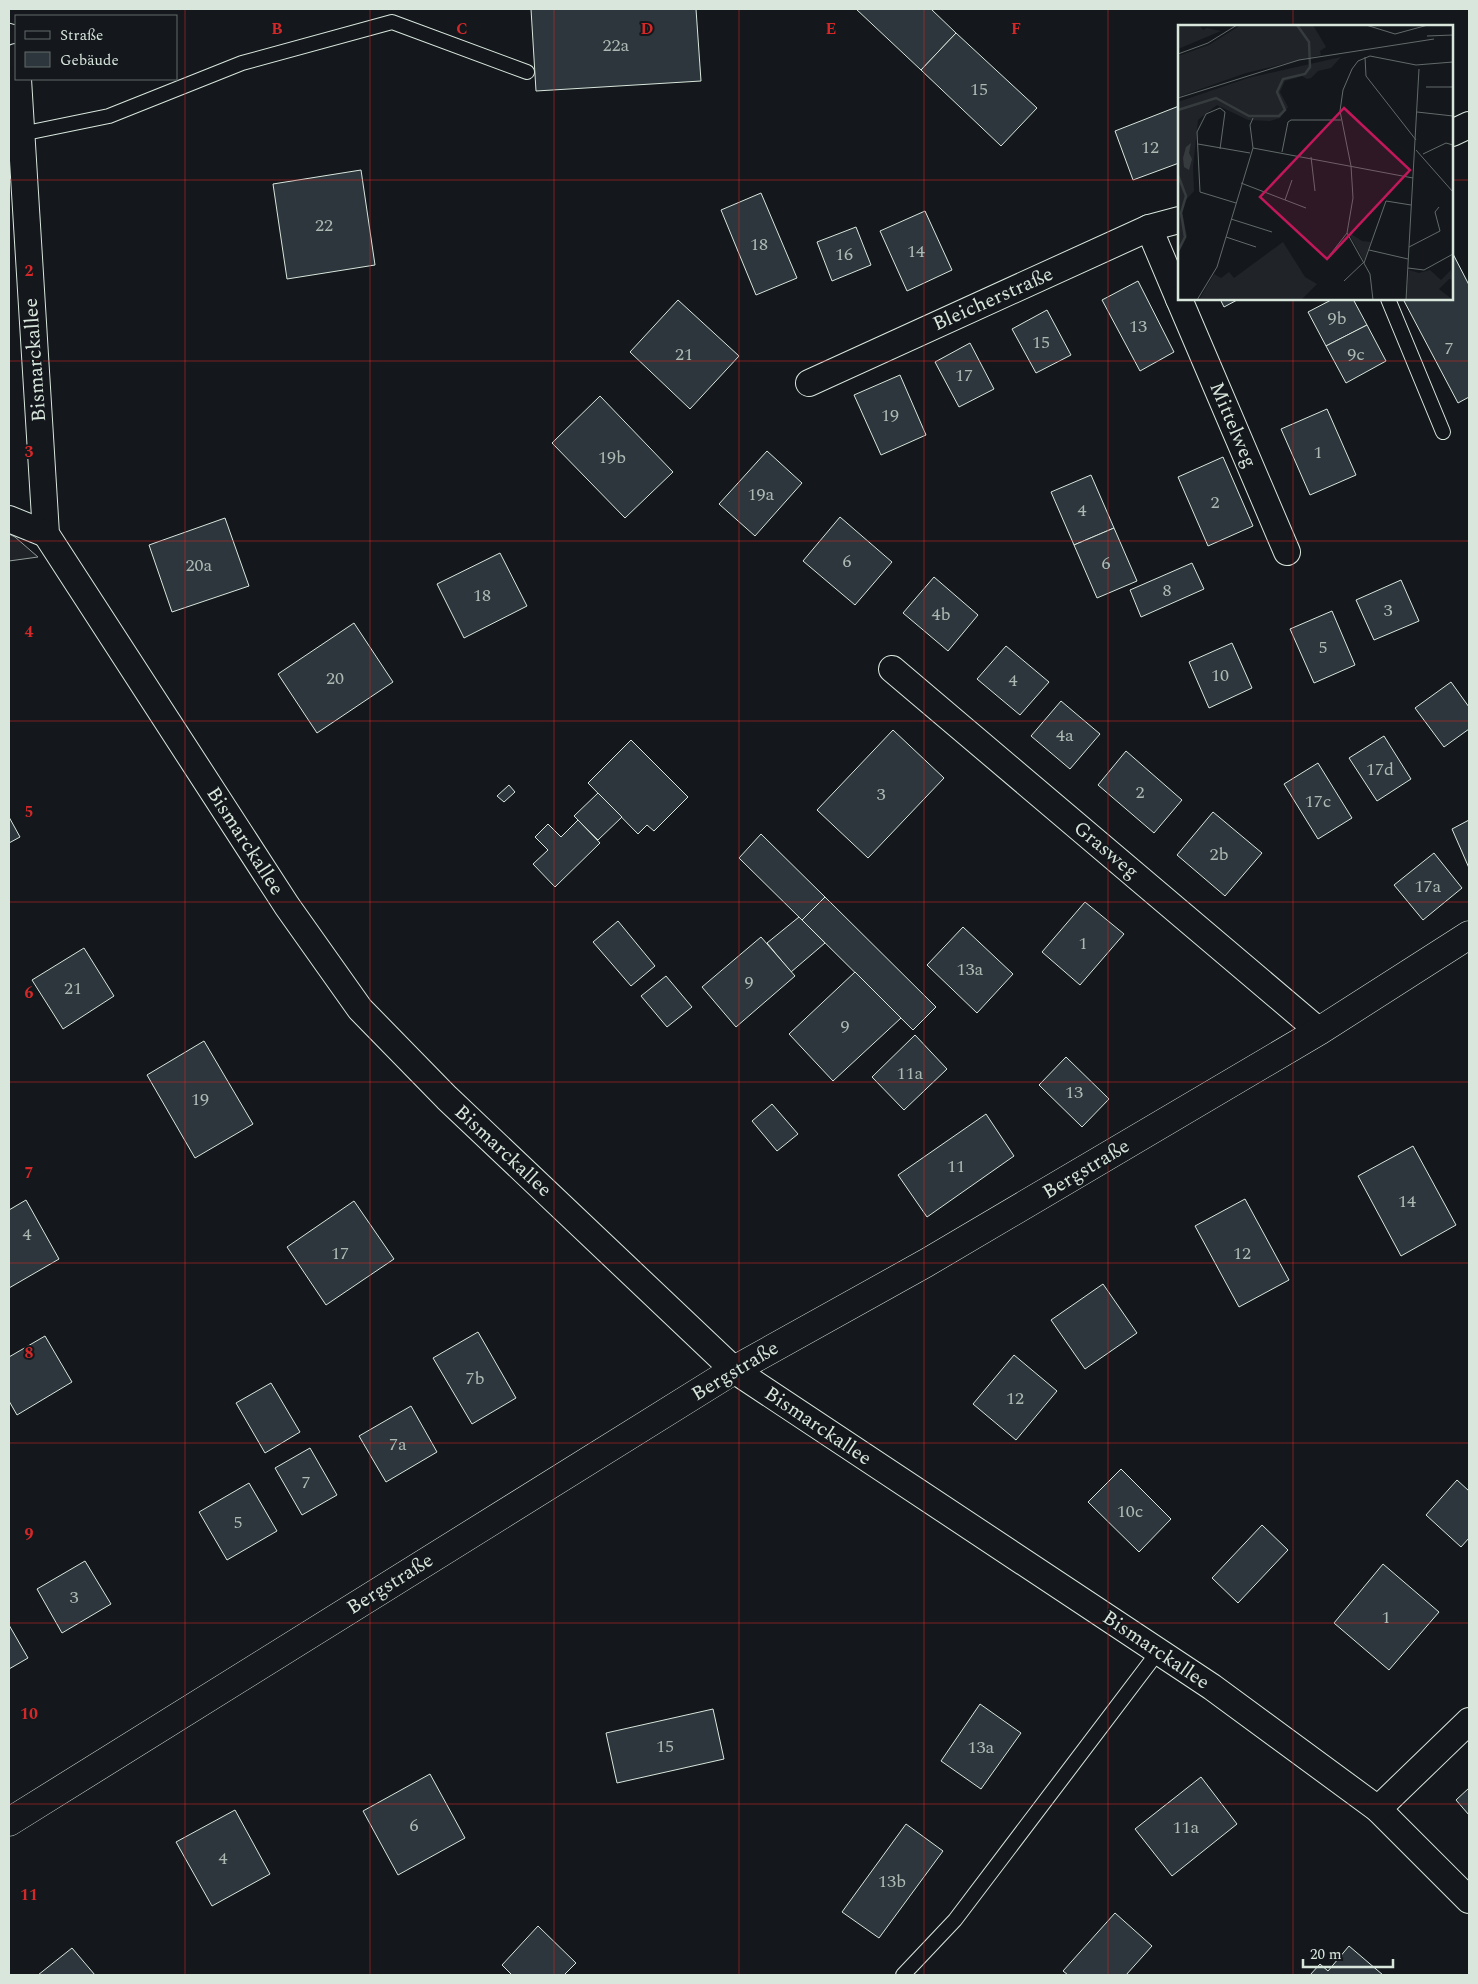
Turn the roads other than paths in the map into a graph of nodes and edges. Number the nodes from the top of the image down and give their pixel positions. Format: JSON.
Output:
{"nodes":[{"id":1,"x":527,"y":72,"type":"dead end"},
{"id":2,"x":18,"y":80,"type":"edge"},
{"id":3,"x":1469,"y":125,"type":"edge"},
{"id":4,"x":1453,"y":132,"type":"edge"},
{"id":5,"x":21,"y":134,"type":"junction"},
{"id":6,"x":1178,"y":220,"type":"edge"},
{"id":7,"x":1149,"y":228,"type":"junction"},
{"id":8,"x":1178,"y":297,"type":"edge"},
{"id":9,"x":1179,"y":300,"type":"edge"},
{"id":10,"x":1388,"y":300,"type":"edge"},
{"id":11,"x":809,"y":383,"type":"dead end"},
{"id":12,"x":1442,"y":432,"type":"dead end"},
{"id":13,"x":9,"y":519,"type":"edge"},
{"id":14,"x":46,"y":534,"type":"junction"},
{"id":15,"x":1287,"y":552,"type":"dead end"},
{"id":16,"x":892,"y":669,"type":"dead end"},
{"id":17,"x":1469,"y":935,"type":"edge"},
{"id":18,"x":1319,"y":1031,"type":"junction"},
{"id":19,"x":734,"y":1370,"type":"junction"},
{"id":20,"x":1158,"y":1652,"type":"junction"},
{"id":21,"x":1469,"y":1721,"type":"edge"},
{"id":22,"x":1378,"y":1809,"type":"junction"},
{"id":23,"x":9,"y":1822,"type":"edge"},
{"id":24,"x":1469,"y":1900,"type":"edge"},
{"id":25,"x":903,"y":1975,"type":"edge"}],
"edges":[{"from":1,"to":5,"type":"lane"},
{"from":2,"to":5,"type":"street","name":"Bismarckallee"},
{"from":3,"to":4,"type":"street"},
{"from":5,"to":14,"type":"street","name":"Bismarckallee"},
{"from":6,"to":7,"type":"street","name":"Bleicherstraße"},
{"from":7,"to":8,"type":"street","name":"Mittelweg"},
{"from":7,"to":11,"type":"street","name":"Bleicherstraße"},
{"from":9,"to":15,"type":"street","name":"Mittelweg"},
{"from":10,"to":12,"type":"lane"},
{"from":13,"to":14,"type":"street"},
{"from":14,"to":19,"type":"street","name":"Bismarckallee"},
{"from":16,"to":18,"type":"street","name":"Grasweg"},
{"from":17,"to":18,"type":"street","name":"Bergstraße"},
{"from":18,"to":19,"type":"street","name":"Bergstraße"},
{"from":19,"to":20,"type":"street","name":"Bismarckallee"},
{"from":19,"to":23,"type":"street","name":"Bergstraße"},
{"from":20,"to":22,"type":"street","name":"Bismarckallee"},
{"from":20,"to":25,"type":"lane"},
{"from":21,"to":22,"type":"street"},
{"from":22,"to":24,"type":"street","name":"Bismarckallee"}]}
